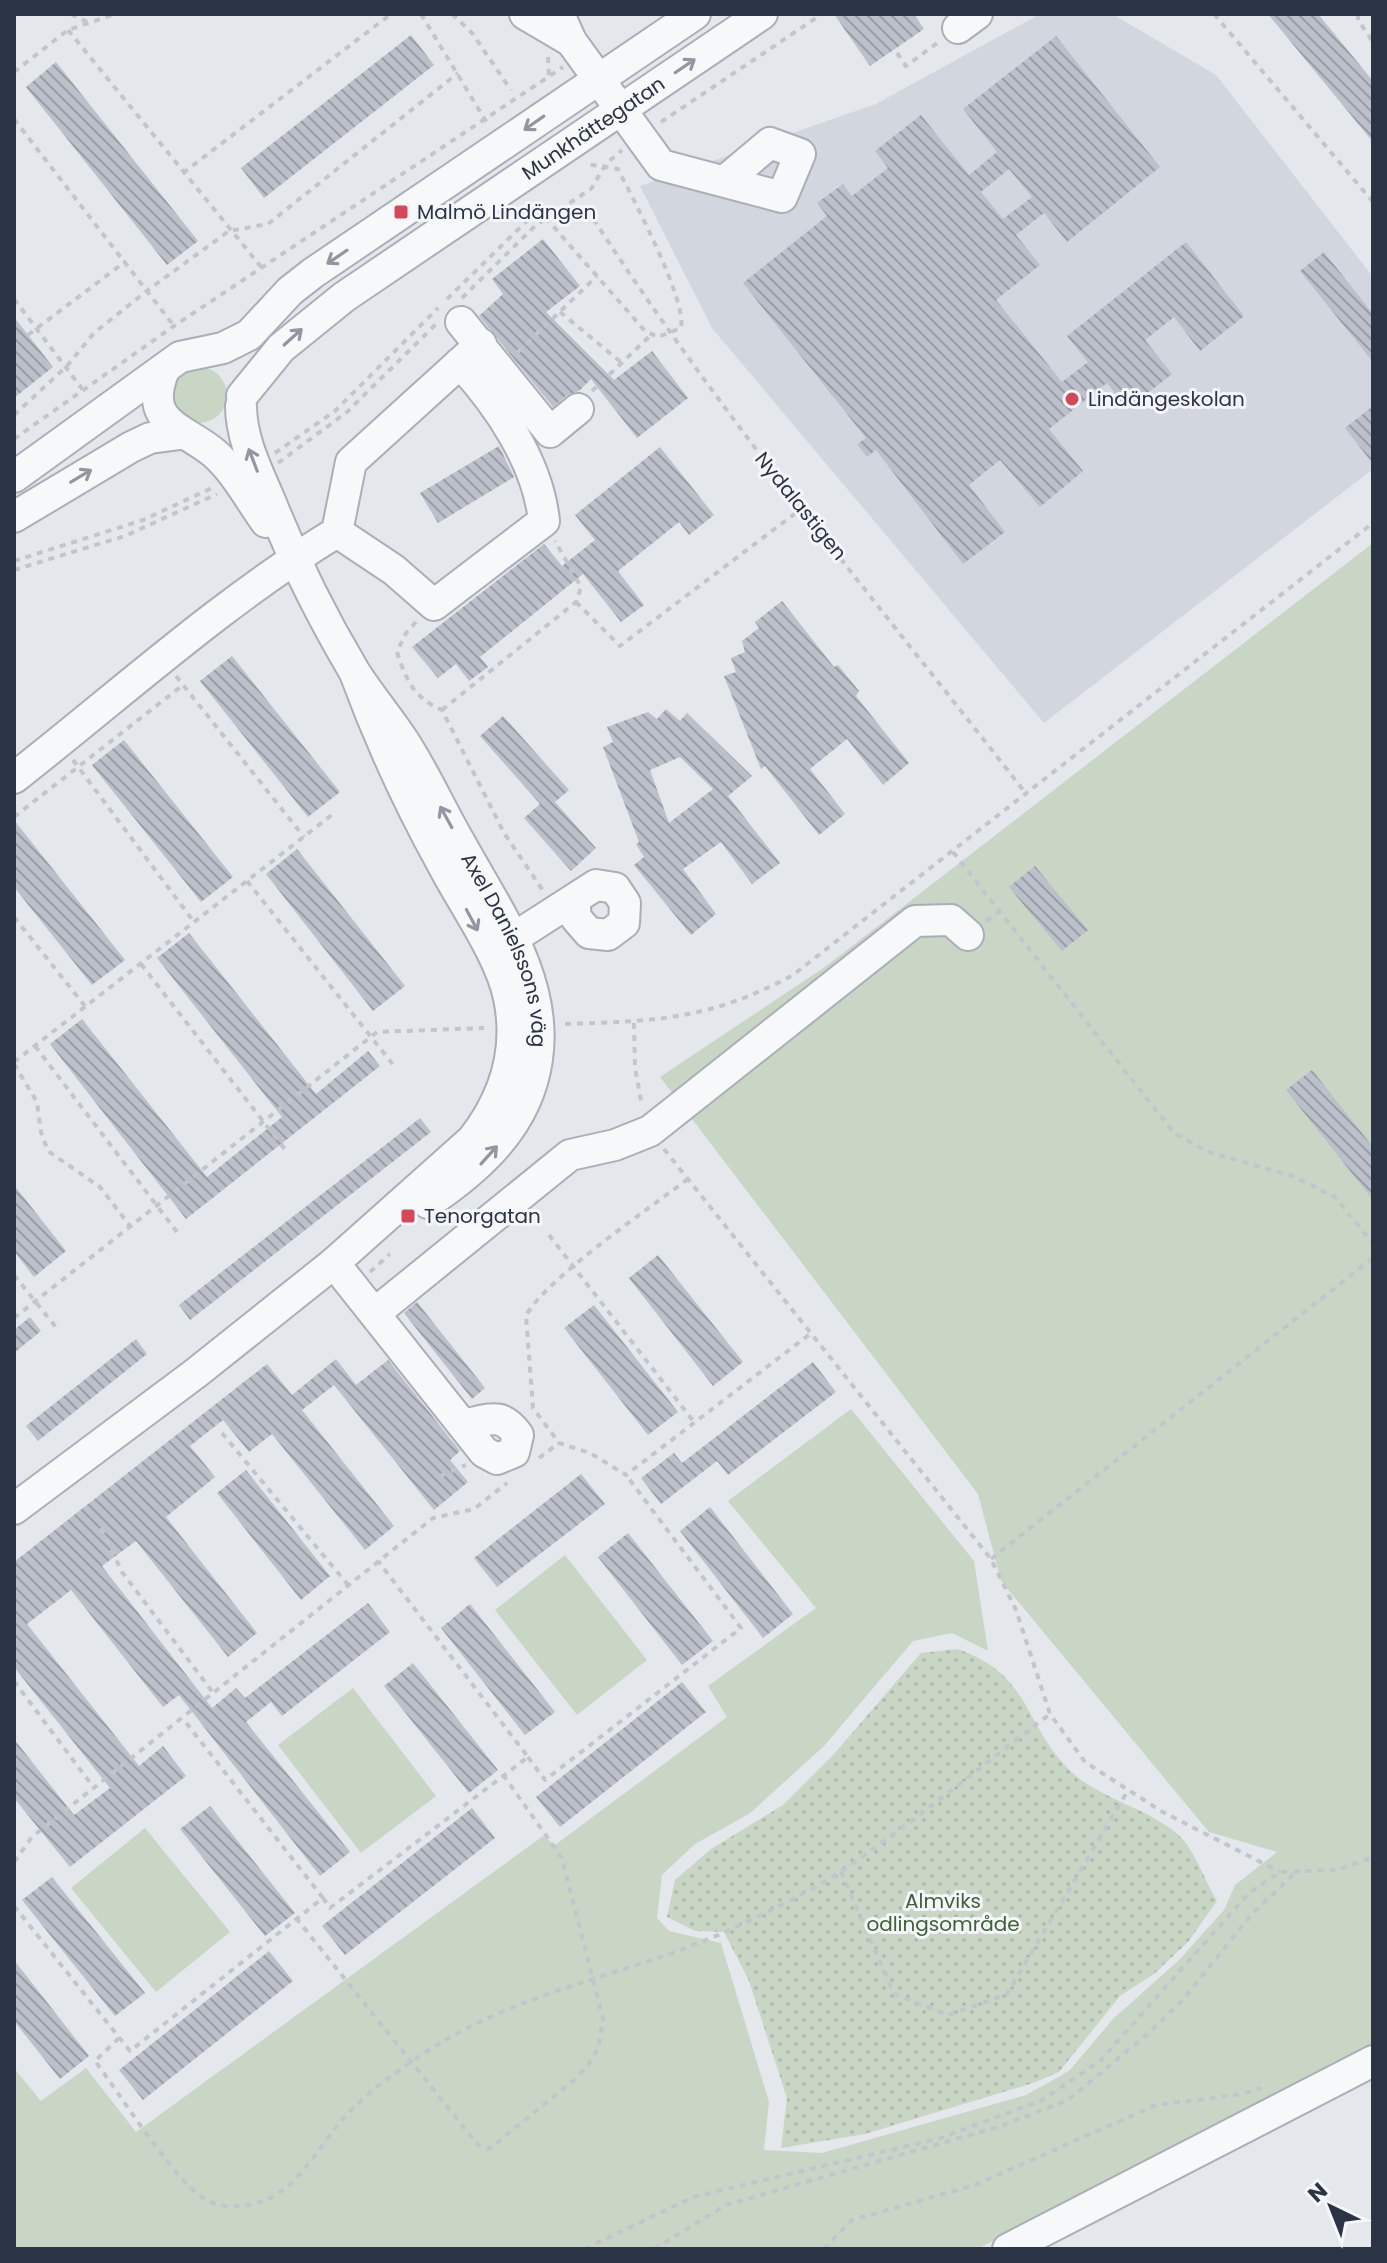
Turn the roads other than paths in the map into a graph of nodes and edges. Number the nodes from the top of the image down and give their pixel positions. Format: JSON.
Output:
{"nodes":[{"id":1,"x":525,"y":14,"type":"edge"},
{"id":2,"x":695,"y":14,"type":"edge"},
{"id":3,"x":762,"y":14,"type":"edge"},
{"id":4,"x":575,"y":38,"type":"edge"},
{"id":5,"x":620,"y":109,"type":"junction"},
{"id":6,"x":726,"y":180,"type":"dead end"},
{"id":7,"x":475,"y":349,"type":"junction"},
{"id":8,"x":203,"y":352,"type":"junction"},
{"id":9,"x":164,"y":370,"type":"junction"},
{"id":10,"x":241,"y":401,"type":"junction"},
{"id":11,"x":578,"y":409,"type":"road end"},
{"id":12,"x":186,"y":437,"type":"junction"},
{"id":13,"x":14,"y":477,"type":"edge"},
{"id":14,"x":14,"y":517,"type":"edge"},
{"id":15,"x":337,"y":532,"type":"junction"},
{"id":16,"x":293,"y":559,"type":"junction"},
{"id":17,"x":14,"y":778,"type":"edge"},
{"id":18,"x":565,"y":906,"type":"road end"},
{"id":19,"x":968,"y":935,"type":"dead end"},
{"id":20,"x":501,"y":946,"type":"junction"},
{"id":21,"x":334,"y":1263,"type":"junction"},
{"id":22,"x":375,"y":1313,"type":"junction"},
{"id":23,"x":463,"y":1425,"type":"dead end"},
{"id":24,"x":14,"y":1509,"type":"edge"},
{"id":25,"x":1373,"y":2061,"type":"edge"},
{"id":26,"x":1008,"y":2249,"type":"edge"}],
"edges":[{"from":1,"to":4,"type":"street"},
{"from":2,"to":4,"type":"street","name":"Munkhättegatan"},
{"from":5,"to":3,"type":"street","name":"Munkhättegatan","one_way":true},
{"from":4,"to":5,"type":"street"},
{"from":4,"to":8,"type":"street","name":"Munkhättegatan","one_way":true},
{"from":5,"to":6,"type":"street"},
{"from":10,"to":5,"type":"street","name":"Munkhättegatan","one_way":true},
{"from":7,"to":11,"type":"street"},
{"from":7,"to":15,"type":"street"},
{"from":7,"to":15,"type":"street"},
{"from":8,"to":9,"type":"street","name":"Munkhättegatan"},
{"from":8,"to":10,"type":"street"},
{"from":9,"to":12,"type":"street"},
{"from":9,"to":13,"type":"street","name":"Munkhättegatan"},
{"from":10,"to":12,"type":"street","name":"Munkhättegatan"},
{"from":16,"to":10,"type":"street","name":"Axel Danielssons väg","one_way":true},
{"from":14,"to":12,"type":"street","name":"Munkhättegatan","one_way":true},
{"from":12,"to":16,"type":"street","name":"Axel Danielssons väg"},
{"from":15,"to":16,"type":"street"},
{"from":16,"to":17,"type":"street"},
{"from":16,"to":20,"type":"street","name":"Axel Danielssons väg"},
{"from":18,"to":20,"type":"street"},
{"from":19,"to":22,"type":"street"},
{"from":20,"to":21,"type":"street","name":"Axel Danielssons väg"},
{"from":21,"to":22,"type":"street"},
{"from":21,"to":24,"type":"street","name":"Axel Danielssons väg"},
{"from":22,"to":23,"type":"street"},
{"from":25,"to":26,"type":"street"}]}
